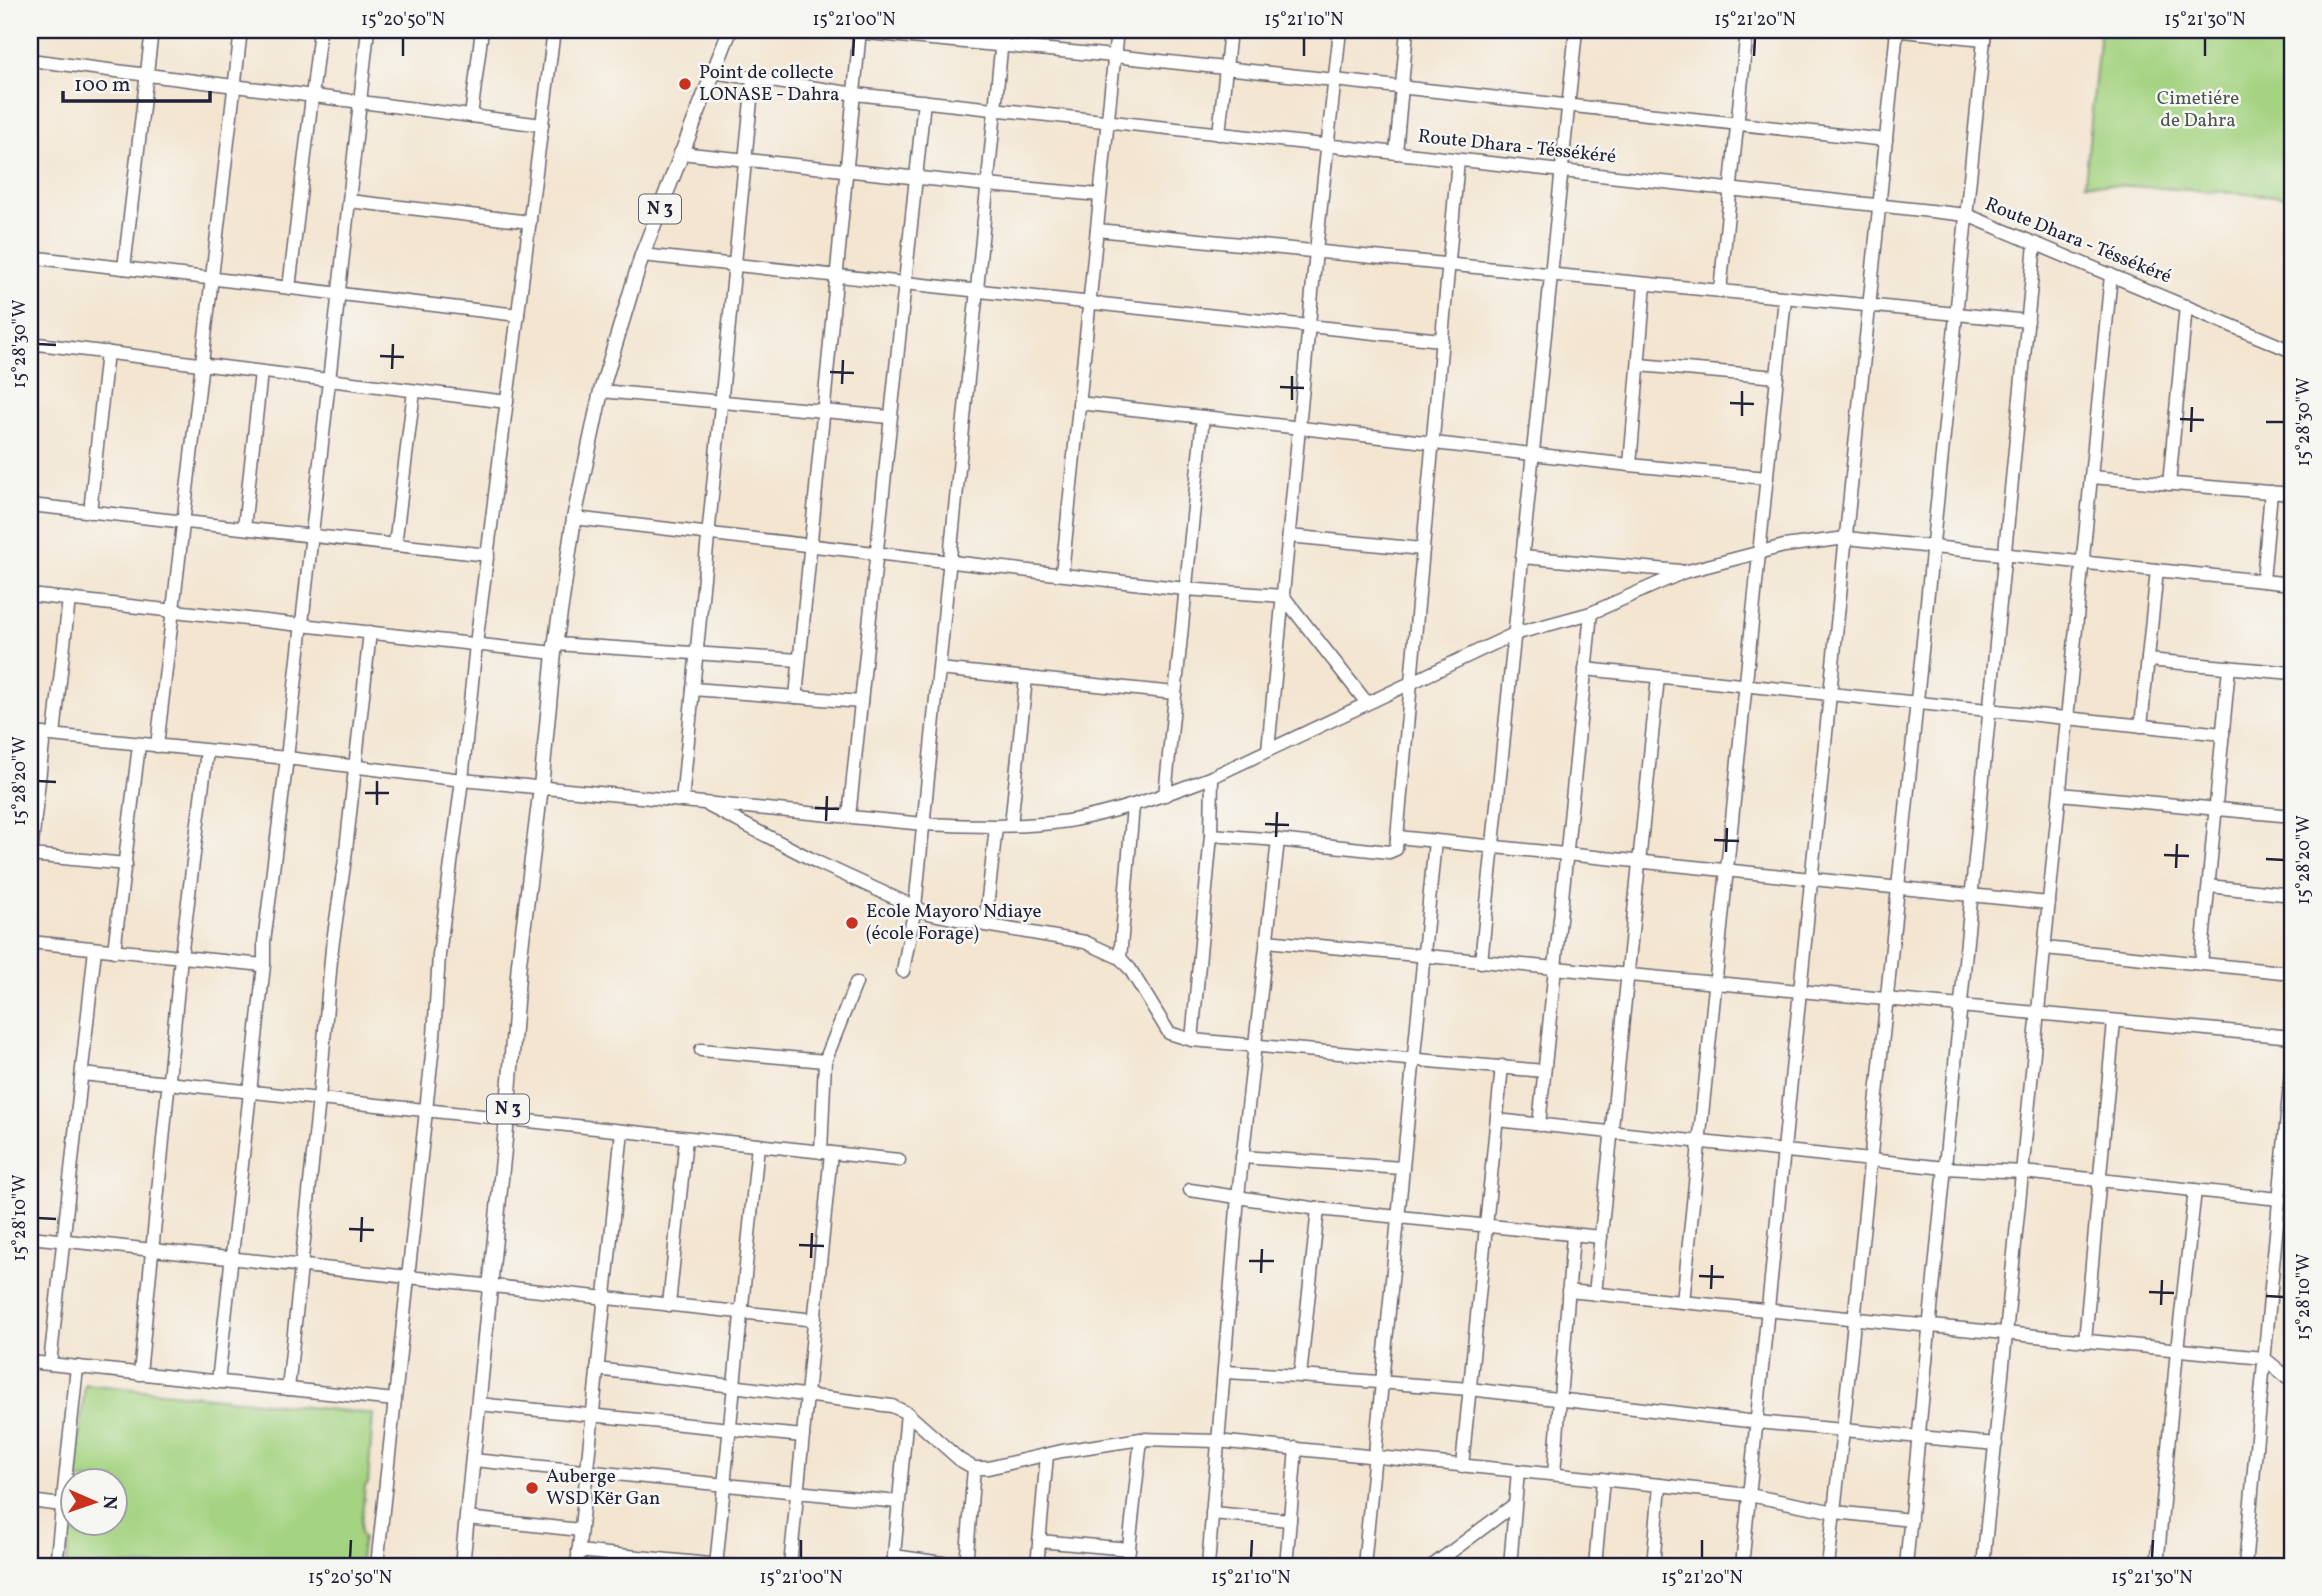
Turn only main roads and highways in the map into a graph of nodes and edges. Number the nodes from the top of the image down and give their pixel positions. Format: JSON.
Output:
{"nodes":[{"id":1,"x":730,"y":30,"type":"edge"},
{"id":2,"x":462,"y":1566,"type":"edge"}],
"edges":[{"from":1,"to":2,"type":"main road","number":"N 3"}]}
